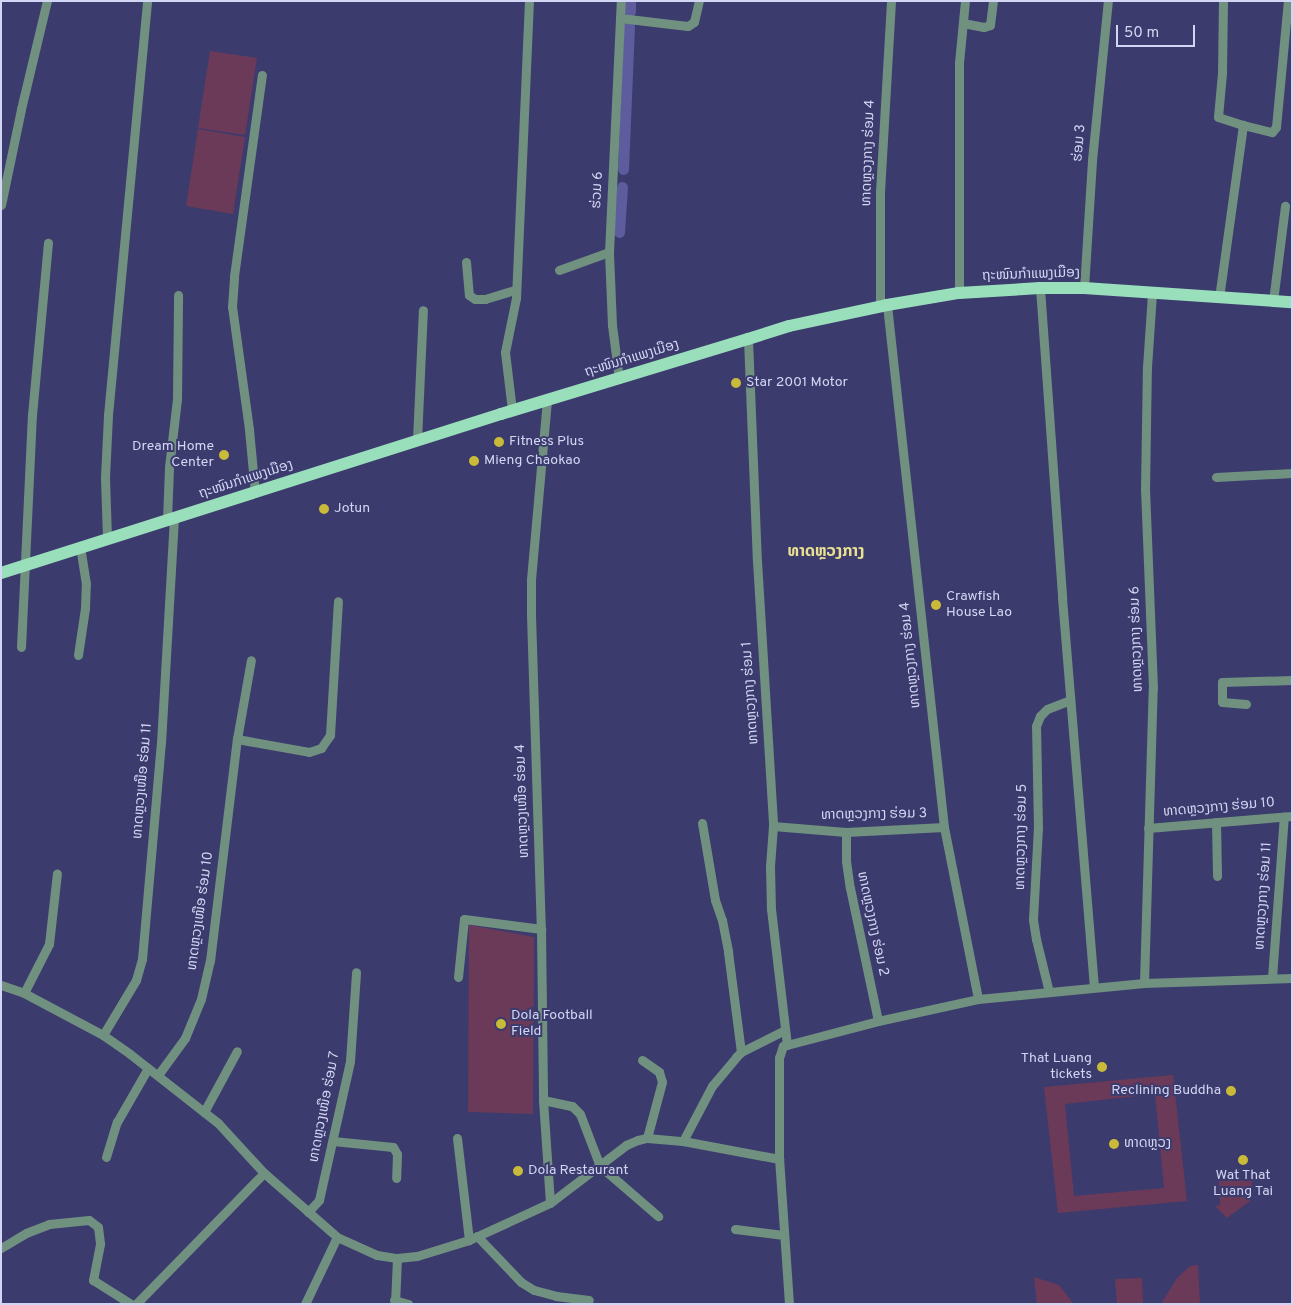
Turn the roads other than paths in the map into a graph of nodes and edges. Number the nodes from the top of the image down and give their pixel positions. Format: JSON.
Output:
{"nodes":[{"id":1,"x":47,"y":1,"type":"edge"},
{"id":2,"x":147,"y":1,"type":"edge"},
{"id":3,"x":529,"y":1,"type":"edge"},
{"id":4,"x":621,"y":1,"type":"edge"},
{"id":5,"x":699,"y":1,"type":"edge"},
{"id":6,"x":891,"y":1,"type":"edge"},
{"id":7,"x":965,"y":1,"type":"edge"},
{"id":8,"x":993,"y":1,"type":"edge"},
{"id":9,"x":1108,"y":1,"type":"edge"},
{"id":10,"x":1223,"y":1,"type":"edge"},
{"id":11,"x":1288,"y":1,"type":"edge"},
{"id":12,"x":620,"y":18,"type":"junction"},
{"id":13,"x":963,"y":23,"type":"junction"},
{"id":14,"x":262,"y":75,"type":"dead end"},
{"id":15,"x":1244,"y":125,"type":"junction"},
{"id":16,"x":1,"y":205,"type":"edge"},
{"id":17,"x":1285,"y":206,"type":"dead end"},
{"id":18,"x":48,"y":243,"type":"dead end"},
{"id":19,"x":609,"y":252,"type":"junction"},
{"id":20,"x":466,"y":262,"type":"dead end"},
{"id":21,"x":559,"y":270,"type":"dead end"},
{"id":22,"x":1040,"y":288,"type":"junction"},
{"id":23,"x":1084,"y":288,"type":"junction"},
{"id":24,"x":515,"y":290,"type":"junction"},
{"id":25,"x":959,"y":292,"type":"junction"},
{"id":26,"x":1152,"y":294,"type":"junction"},
{"id":27,"x":178,"y":295,"type":"dead end"},
{"id":28,"x":1219,"y":298,"type":"junction"},
{"id":29,"x":1274,"y":301,"type":"junction"},
{"id":30,"x":1292,"y":302,"type":"edge"},
{"id":31,"x":884,"y":306,"type":"junction"},
{"id":32,"x":423,"y":310,"type":"dead end"},
{"id":33,"x":748,"y":339,"type":"junction"},
{"id":34,"x":619,"y":379,"type":"junction"},
{"id":35,"x":547,"y":400,"type":"junction"},
{"id":36,"x":512,"y":410,"type":"junction"},
{"id":37,"x":417,"y":440,"type":"junction"},
{"id":38,"x":1292,"y":473,"type":"edge"},
{"id":39,"x":1216,"y":477,"type":"dead end"},
{"id":40,"x":255,"y":493,"type":"junction"},
{"id":41,"x":170,"y":519,"type":"junction"},
{"id":42,"x":107,"y":538,"type":"junction"},
{"id":43,"x":80,"y":548,"type":"junction"},
{"id":44,"x":23,"y":567,"type":"junction"},
{"id":45,"x":1,"y":573,"type":"edge"},
{"id":46,"x":338,"y":601,"type":"dead end"},
{"id":47,"x":21,"y":647,"type":"dead end"},
{"id":48,"x":78,"y":655,"type":"dead end"},
{"id":49,"x":251,"y":660,"type":"dead end"},
{"id":50,"x":1292,"y":680,"type":"edge"},
{"id":51,"x":1070,"y":700,"type":"junction"},
{"id":52,"x":1246,"y":704,"type":"dead end"},
{"id":53,"x":237,"y":740,"type":"junction"},
{"id":54,"x":1288,"y":816,"type":"edge"},
{"id":55,"x":1216,"y":822,"type":"junction"},
{"id":56,"x":702,"y":823,"type":"dead end"},
{"id":57,"x":774,"y":826,"type":"junction"},
{"id":58,"x":944,"y":828,"type":"junction"},
{"id":59,"x":1148,"y":828,"type":"junction"},
{"id":60,"x":846,"y":832,"type":"junction"},
{"id":61,"x":57,"y":873,"type":"dead end"},
{"id":62,"x":1217,"y":876,"type":"dead end"},
{"id":63,"x":541,"y":929,"type":"junction"},
{"id":64,"x":356,"y":972,"type":"dead end"},
{"id":65,"x":458,"y":977,"type":"dead end"},
{"id":66,"x":1272,"y":978,"type":"junction"},
{"id":67,"x":1292,"y":978,"type":"edge"},
{"id":68,"x":1144,"y":983,"type":"junction"},
{"id":69,"x":1,"y":985,"type":"edge"},
{"id":70,"x":1094,"y":987,"type":"junction"},
{"id":71,"x":1049,"y":992,"type":"junction"},
{"id":72,"x":24,"y":993,"type":"junction"},
{"id":73,"x":978,"y":999,"type":"junction"},
{"id":74,"x":878,"y":1021,"type":"junction"},
{"id":75,"x":785,"y":1030,"type":"junction"},
{"id":76,"x":103,"y":1035,"type":"junction"},
{"id":77,"x":788,"y":1045,"type":"junction"},
{"id":78,"x":237,"y":1051,"type":"dead end"},
{"id":79,"x":741,"y":1052,"type":"junction"},
{"id":80,"x":642,"y":1060,"type":"dead end"},
{"id":81,"x":148,"y":1068,"type":"junction"},
{"id":82,"x":158,"y":1075,"type":"junction"},
{"id":83,"x":543,"y":1100,"type":"junction"},
{"id":84,"x":204,"y":1112,"type":"junction"},
{"id":85,"x":457,"y":1138,"type":"dead end"},
{"id":86,"x":647,"y":1138,"type":"junction"},
{"id":87,"x":333,"y":1141,"type":"junction"},
{"id":88,"x":683,"y":1141,"type":"junction"},
{"id":89,"x":106,"y":1157,"type":"dead end"},
{"id":90,"x":779,"y":1159,"type":"junction"},
{"id":91,"x":600,"y":1166,"type":"junction"},
{"id":92,"x":264,"y":1173,"type":"junction"},
{"id":93,"x":396,"y":1178,"type":"dead end"},
{"id":94,"x":550,"y":1203,"type":"junction"},
{"id":95,"x":308,"y":1212,"type":"junction"},
{"id":96,"x":658,"y":1216,"type":"dead end"},
{"id":97,"x":735,"y":1229,"type":"dead end"},
{"id":98,"x":784,"y":1234,"type":"junction"},
{"id":99,"x":337,"y":1237,"type":"junction"},
{"id":100,"x":473,"y":1238,"type":"junction"},
{"id":101,"x":1,"y":1248,"type":"edge"},
{"id":102,"x":397,"y":1258,"type":"junction"},
{"id":103,"x":590,"y":1300,"type":"dead end"},
{"id":104,"x":395,"y":1302,"type":"edge"},
{"id":105,"x":131,"y":1304,"type":"edge"},
{"id":106,"x":136,"y":1304,"type":"edge"},
{"id":107,"x":305,"y":1304,"type":"edge"},
{"id":108,"x":408,"y":1304,"type":"edge"},
{"id":109,"x":789,"y":1304,"type":"edge"}],
"edges":[{"from":1,"to":16,"type":"street"},
{"from":2,"to":42,"type":"street"},
{"from":3,"to":24,"type":"street"},
{"from":4,"to":12,"type":"street","name":"ຮ່ວມ 6"},
{"from":5,"to":12,"type":"street"},
{"from":6,"to":31,"type":"street","name":"ທາດຫຼວງກາງ ຮ່ອມ 4"},
{"from":7,"to":13,"type":"street"},
{"from":8,"to":13,"type":"street"},
{"from":9,"to":23,"type":"street","name":"ຮ່ອມ 3"},
{"from":10,"to":15,"type":"street"},
{"from":11,"to":15,"type":"street"},
{"from":12,"to":19,"type":"street","name":"ຮ່ວມ 6"},
{"from":13,"to":25,"type":"street"},
{"from":14,"to":40,"type":"street"},
{"from":15,"to":28,"type":"street"},
{"from":17,"to":29,"type":"street"},
{"from":18,"to":44,"type":"street"},
{"from":19,"to":21,"type":"street"},
{"from":19,"to":34,"type":"street","name":"ຮ່ວມ 6"},
{"from":20,"to":24,"type":"street"},
{"from":22,"to":23,"type":"main road","name":"ຖະໜົນກຳແພງເມືອງ"},
{"from":22,"to":25,"type":"main road","name":"ຖະໜົນກຳແພງເມືອງ"},
{"from":22,"to":51,"type":"street"},
{"from":23,"to":26,"type":"main road","name":"ຖະໜົນກຳແພງເມືອງ"},
{"from":24,"to":36,"type":"street"},
{"from":25,"to":31,"type":"main road","name":"ຖະໜົນກຳແພງເມືອງ"},
{"from":26,"to":28,"type":"main road","name":"ຖະໜົນກຳແພງເມືອງ"},
{"from":26,"to":59,"type":"street","name":"ທາດຫຼວງກາງ ຮ່ອມ 6"},
{"from":27,"to":41,"type":"street","name":"ທາດຫຼວງເໜືອ ຮ່ອມ 11"},
{"from":28,"to":29,"type":"main road","name":"ຖະໜົນກຳແພງເມືອງ"},
{"from":29,"to":30,"type":"main road","name":"ຖະໜົນກຳແພງເມືອງ"},
{"from":31,"to":33,"type":"main road","name":"ຖະໜົນກຳແພງເມືອງ"},
{"from":31,"to":58,"type":"street","name":"ທາດຫຼວງກາງ ຮ່ອມ 4"},
{"from":32,"to":37,"type":"street"},
{"from":33,"to":34,"type":"main road","name":"ຖະໜົນກຳແພງເມືອງ"},
{"from":33,"to":57,"type":"street","name":"ທາດຫຼວງກາງ ຮ່ອມ 1"},
{"from":34,"to":35,"type":"main road","name":"ຖະໜົນກຳແພງເມືອງ"},
{"from":35,"to":36,"type":"main road","name":"ຖະໜົນກຳແພງເມືອງ"},
{"from":35,"to":63,"type":"street","name":"ທາດຫຼວງເໜືອ ຮ່ອມ 4"},
{"from":36,"to":37,"type":"main road","name":"ຖະໜົນກຳແພງເມືອງ"},
{"from":37,"to":40,"type":"main road","name":"ຖະໜົນກຳແພງເມືອງ"},
{"from":38,"to":39,"type":"street"},
{"from":40,"to":41,"type":"main road","name":"ຖະໜົນກຳແພງເມືອງ"},
{"from":41,"to":42,"type":"main road","name":"ຖະໜົນກຳແພງເມືອງ"},
{"from":41,"to":76,"type":"street","name":"ທາດຫຼວງເໜືອ ຮ່ອມ 11"},
{"from":42,"to":43,"type":"main road","name":"ຖະໜົນກຳແພງເມືອງ"},
{"from":43,"to":44,"type":"main road","name":"ຖະໜົນກຳແພງເມືອງ"},
{"from":43,"to":48,"type":"street"},
{"from":44,"to":45,"type":"main road","name":"ຖະໜົນກຳແພງເມືອງ"},
{"from":44,"to":47,"type":"street"},
{"from":46,"to":53,"type":"street"},
{"from":49,"to":53,"type":"street","name":"ທາດຫຼວງເໜືອ ຮ່ອມ 10"},
{"from":50,"to":52,"type":"street"},
{"from":51,"to":70,"type":"street"},
{"from":51,"to":71,"type":"street","name":"ທາດຫຼວງກາງ ຮ່ອມ 5"},
{"from":53,"to":82,"type":"street","name":"ທາດຫຼວງເໜືອ ຮ່ອມ 10"},
{"from":54,"to":55,"type":"street","name":"ທາດຫຼວງກາງ ຮ່ອມ 10"},
{"from":54,"to":66,"type":"street","name":"ທາດຫຼວງກາງ ຮ່ອມ 11"},
{"from":55,"to":59,"type":"street","name":"ທາດຫຼວງກາງ ຮ່ອມ 10"},
{"from":55,"to":62,"type":"street"},
{"from":56,"to":79,"type":"street"},
{"from":57,"to":60,"type":"street","name":"ທາດຫຼວງກາງ ຮ່ອມ 3"},
{"from":57,"to":75,"type":"street","name":"ທາດຫຼວງກາງ ຮ່ອມ 1"},
{"from":58,"to":60,"type":"street","name":"ທາດຫຼວງກາງ ຮ່ອມ 3"},
{"from":58,"to":73,"type":"street","name":"ທາດຫຼວງກາງ ຮ່ອມ 4"},
{"from":59,"to":68,"type":"street","name":"ທາດຫຼວງກາງ ຮ່ອມ 6"},
{"from":60,"to":74,"type":"street","name":"ທາດຫຼວງກາງ ຮ່ອມ 2"},
{"from":61,"to":72,"type":"street"},
{"from":63,"to":65,"type":"street"},
{"from":63,"to":83,"type":"street","name":"ທາດຫຼວງເໜືອ ຮ່ອມ 4"},
{"from":64,"to":87,"type":"street","name":"ທາດຫຼວງເໜືອ ຮ່ອມ 7"},
{"from":66,"to":67,"type":"street"},
{"from":66,"to":68,"type":"street"},
{"from":68,"to":70,"type":"street"},
{"from":69,"to":72,"type":"street"},
{"from":70,"to":71,"type":"street"},
{"from":71,"to":73,"type":"street"},
{"from":72,"to":76,"type":"street"},
{"from":73,"to":74,"type":"street"},
{"from":74,"to":77,"type":"street"},
{"from":75,"to":77,"type":"street","name":"ທາດຫຼວງກາງ ຮ່ອມ 1"},
{"from":75,"to":79,"type":"street"},
{"from":76,"to":81,"type":"street"},
{"from":77,"to":90,"type":"street"},
{"from":78,"to":84,"type":"street"},
{"from":79,"to":88,"type":"street"},
{"from":80,"to":86,"type":"street"},
{"from":81,"to":82,"type":"street"},
{"from":81,"to":89,"type":"street"},
{"from":82,"to":84,"type":"street"},
{"from":83,"to":91,"type":"street"},
{"from":83,"to":94,"type":"street","name":"ທາດຫຼວງເໜືອ ຮ່ອມ 4"},
{"from":84,"to":92,"type":"street"},
{"from":85,"to":100,"type":"street"},
{"from":86,"to":88,"type":"street"},
{"from":86,"to":91,"type":"street"},
{"from":87,"to":93,"type":"street"},
{"from":87,"to":95,"type":"street","name":"ທາດຫຼວງເໜືອ ຮ່ອມ 7"},
{"from":88,"to":90,"type":"street"},
{"from":90,"to":98,"type":"street"},
{"from":91,"to":94,"type":"street"},
{"from":91,"to":96,"type":"street"},
{"from":92,"to":95,"type":"street"},
{"from":92,"to":106,"type":"street"},
{"from":94,"to":100,"type":"street"},
{"from":95,"to":99,"type":"street"},
{"from":97,"to":98,"type":"street"},
{"from":98,"to":109,"type":"street"},
{"from":99,"to":102,"type":"street"},
{"from":99,"to":107,"type":"street"},
{"from":100,"to":102,"type":"street"},
{"from":100,"to":103,"type":"street"},
{"from":101,"to":105,"type":"street"},
{"from":102,"to":104,"type":"street"},
{"from":104,"to":108,"type":"street"}]}
